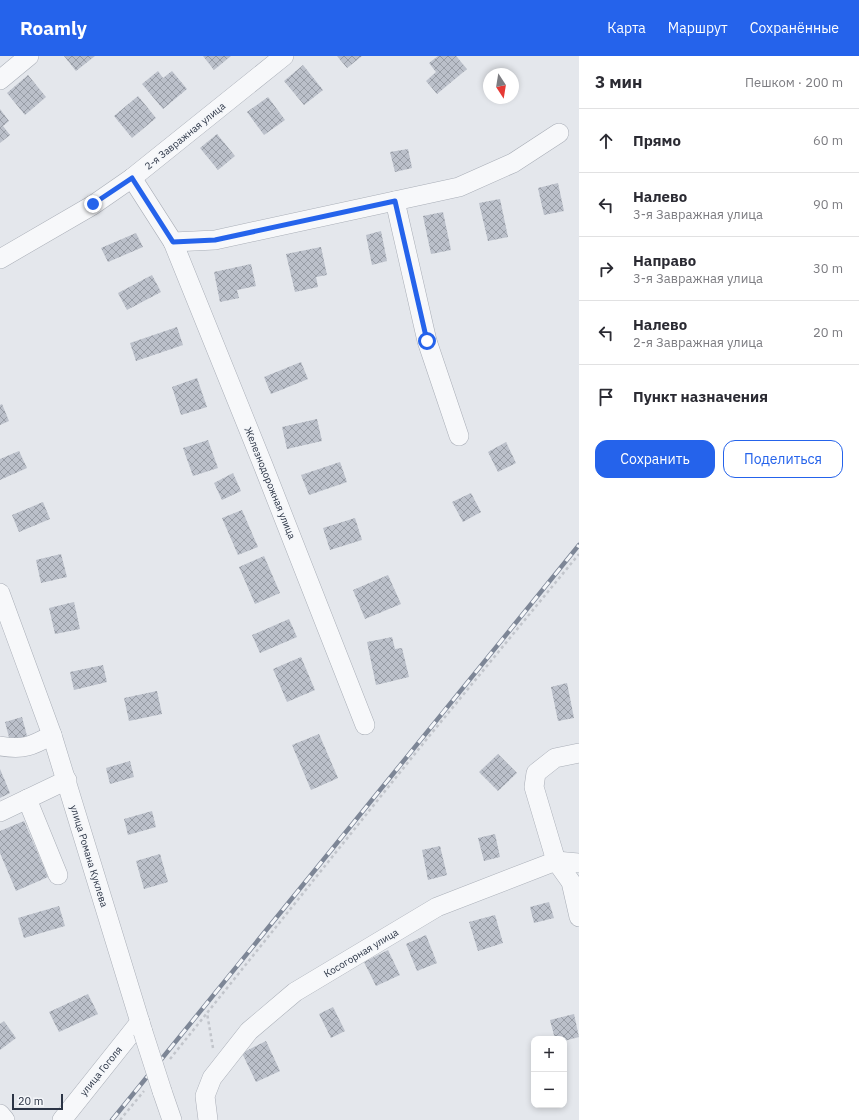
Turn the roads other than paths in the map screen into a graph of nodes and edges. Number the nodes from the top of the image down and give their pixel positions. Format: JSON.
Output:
{"nodes":[{"id":1,"x":29,"y":56,"type":"edge"},
{"id":2,"x":284,"y":56,"type":"edge"},
{"id":3,"x":0,"y":80,"type":"edge"},
{"id":4,"x":559,"y":133,"type":"dead end"},
{"id":5,"x":132,"y":178,"type":"junction"},
{"id":6,"x":395,"y":201,"type":"junction"},
{"id":7,"x":173,"y":242,"type":"junction"},
{"id":8,"x":0,"y":259,"type":"edge"},
{"id":9,"x":459,"y":436,"type":"dead end"},
{"id":10,"x":0,"y":593,"type":"edge"},
{"id":11,"x":365,"y":725,"type":"dead end"},
{"id":12,"x":52,"y":735,"type":"junction"},
{"id":13,"x":0,"y":746,"type":"edge"},
{"id":14,"x":579,"y":753,"type":"edge"},
{"id":15,"x":66,"y":780,"type":"junction"},
{"id":16,"x":27,"y":799,"type":"junction"},
{"id":17,"x":0,"y":812,"type":"edge"},
{"id":18,"x":556,"y":861,"type":"junction"},
{"id":19,"x":579,"y":863,"type":"edge"},
{"id":20,"x":58,"y":875,"type":"dead end"},
{"id":21,"x":579,"y":917,"type":"edge"},
{"id":22,"x":141,"y":1027,"type":"junction"},
{"id":23,"x":0,"y":1114,"type":"edge"},
{"id":24,"x":5,"y":1120,"type":"edge"},
{"id":25,"x":62,"y":1120,"type":"edge"},
{"id":26,"x":172,"y":1120,"type":"edge"},
{"id":27,"x":208,"y":1120,"type":"edge"}],
"edges":[{"from":1,"to":3,"type":"street"},
{"from":2,"to":5,"type":"street","name":"2-я Завражная улица"},
{"from":4,"to":6,"type":"street"},
{"from":5,"to":7,"type":"street","name":"Железнодорожная улица"},
{"from":5,"to":8,"type":"street","name":"2-я Завражная улица"},
{"from":6,"to":7,"type":"street"},
{"from":6,"to":9,"type":"street"},
{"from":7,"to":11,"type":"street","name":"Железнодорожная улица"},
{"from":10,"to":12,"type":"street","name":"улица Романа Куклева"},
{"from":12,"to":13,"type":"street"},
{"from":12,"to":15,"type":"street","name":"улица Романа Куклева"},
{"from":14,"to":18,"type":"street"},
{"from":15,"to":16,"type":"street"},
{"from":15,"to":22,"type":"street","name":"улица Романа Куклева"},
{"from":16,"to":17,"type":"street"},
{"from":16,"to":20,"type":"street"},
{"from":18,"to":19,"type":"street","name":"Косогорная улица"},
{"from":18,"to":21,"type":"street"},
{"from":18,"to":27,"type":"street","name":"Косогорная улица"},
{"from":22,"to":25,"type":"street","name":"улица Гоголя"},
{"from":22,"to":26,"type":"street","name":"улица Романа Куклева","bridge":true},
{"from":23,"to":24,"type":"street"}]}
